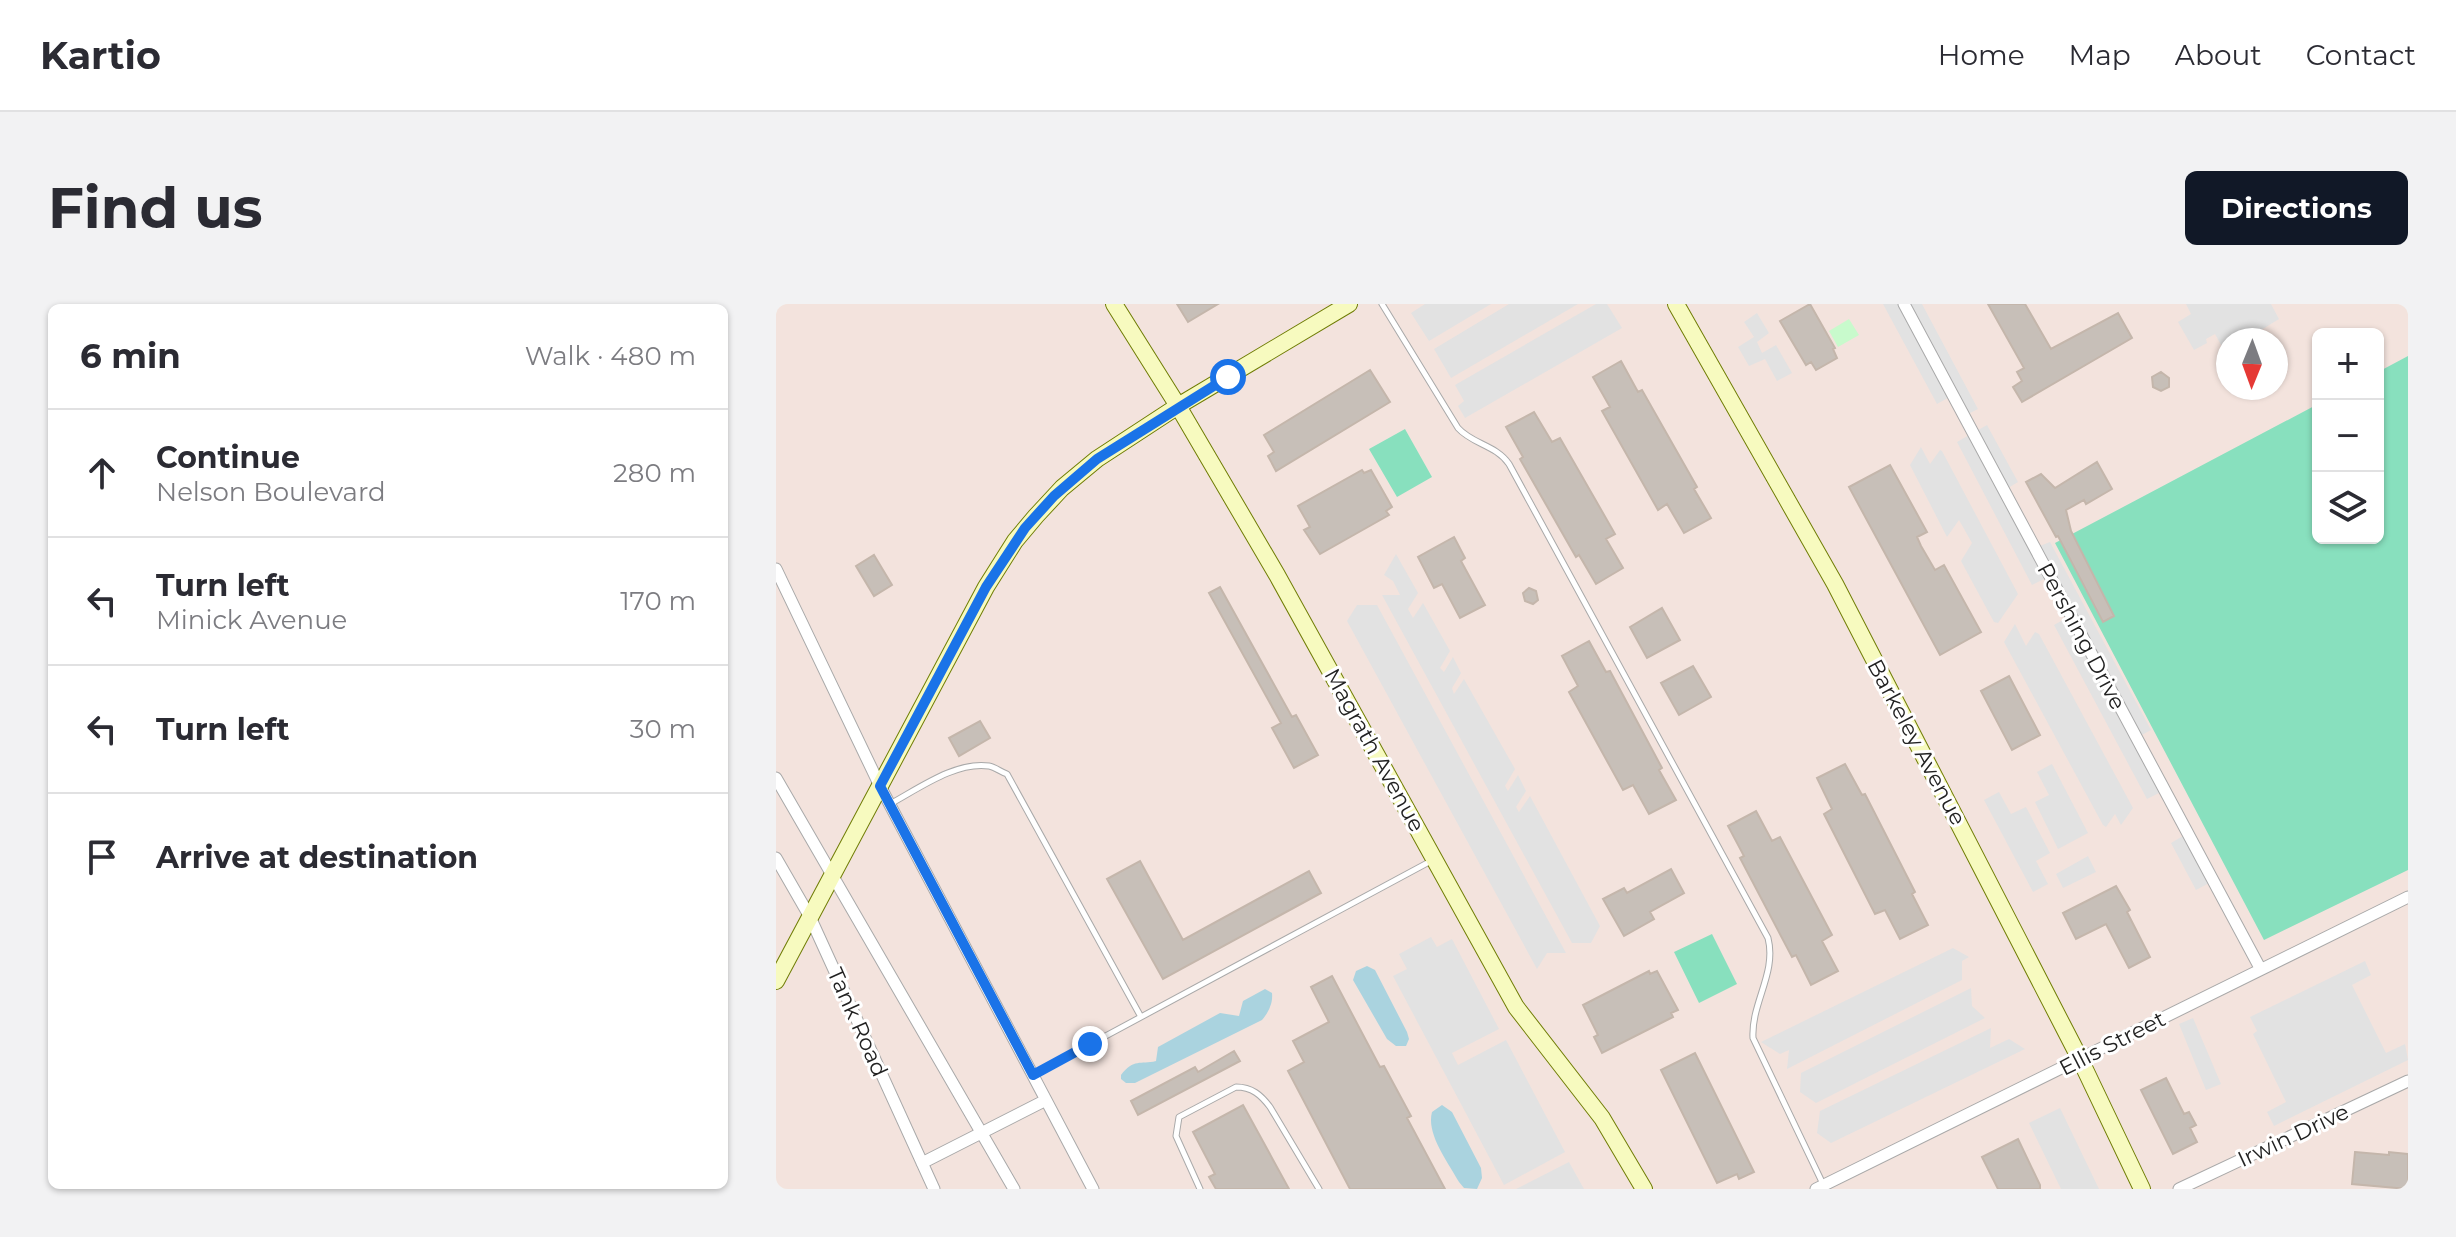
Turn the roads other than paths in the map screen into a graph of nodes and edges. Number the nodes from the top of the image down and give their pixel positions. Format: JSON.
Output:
{"nodes":[{"id":1,"x":1114,"y":304,"type":"edge"},
{"id":2,"x":1349,"y":304,"type":"edge"},
{"id":3,"x":1382,"y":304,"type":"edge"},
{"id":4,"x":1676,"y":304,"type":"edge"},
{"id":5,"x":1904,"y":304,"type":"edge"},
{"id":6,"x":1178,"y":406,"type":"junction"},
{"id":7,"x":776,"y":569,"type":"edge"},
{"id":8,"x":776,"y":778,"type":"edge"},
{"id":9,"x":880,"y":786,"type":"junction"},
{"id":10,"x":889,"y":804,"type":"junction"},
{"id":11,"x":776,"y":858,"type":"edge"},
{"id":12,"x":1435,"y":859,"type":"junction"},
{"id":13,"x":831,"y":876,"type":"junction"},
{"id":14,"x":2408,"y":897,"type":"edge"},
{"id":15,"x":810,"y":917,"type":"junction"},
{"id":16,"x":2260,"y":968,"type":"junction"},
{"id":17,"x":776,"y":981,"type":"edge"},
{"id":18,"x":1141,"y":1017,"type":"junction"},
{"id":19,"x":2080,"y":1059,"type":"junction"},
{"id":20,"x":1033,"y":1075,"type":"junction"},
{"id":21,"x":2408,"y":1081,"type":"edge"},
{"id":22,"x":1046,"y":1100,"type":"junction"},
{"id":23,"x":982,"y":1132,"type":"junction"},
{"id":24,"x":922,"y":1163,"type":"junction"},
{"id":25,"x":1820,"y":1187,"type":"edge"},
{"id":26,"x":934,"y":1189,"type":"edge"},
{"id":27,"x":1014,"y":1189,"type":"edge"},
{"id":28,"x":1093,"y":1189,"type":"edge"},
{"id":29,"x":1200,"y":1189,"type":"edge"},
{"id":30,"x":1319,"y":1189,"type":"edge"},
{"id":31,"x":1644,"y":1189,"type":"edge"},
{"id":32,"x":2142,"y":1189,"type":"edge"},
{"id":33,"x":2179,"y":1189,"type":"edge"}],
"edges":[{"from":1,"to":6,"type":"main road","name":"Magrath Avenue"},
{"from":2,"to":6,"type":"main road"},
{"from":3,"to":25,"type":"lane"},
{"from":4,"to":19,"type":"main road","name":"Barkeley Avenue"},
{"from":5,"to":16,"type":"street","name":"Pershing Drive"},
{"from":6,"to":9,"type":"main road"},
{"from":6,"to":12,"type":"main road","name":"Magrath Avenue"},
{"from":7,"to":9,"type":"street"},
{"from":8,"to":13,"type":"street"},
{"from":9,"to":10,"type":"street"},
{"from":9,"to":13,"type":"main road"},
{"from":10,"to":18,"type":"lane"},
{"from":10,"to":20,"type":"street"},
{"from":11,"to":15,"type":"street","name":"Tank Road"},
{"from":12,"to":18,"type":"lane"},
{"from":12,"to":31,"type":"main road","name":"Magrath Avenue"},
{"from":13,"to":15,"type":"main road"},
{"from":13,"to":23,"type":"street"},
{"from":14,"to":16,"type":"street","name":"Ellis Street"},
{"from":15,"to":17,"type":"main road"},
{"from":15,"to":24,"type":"street","name":"Tank Road"},
{"from":16,"to":19,"type":"street","name":"Ellis Street"},
{"from":18,"to":20,"type":"lane"},
{"from":19,"to":25,"type":"street","name":"Ellis Street"},
{"from":19,"to":32,"type":"main road","name":"Barkeley Avenue"},
{"from":20,"to":22,"type":"street"},
{"from":21,"to":33,"type":"street","name":"Irwin Drive"},
{"from":22,"to":23,"type":"street"},
{"from":22,"to":28,"type":"street"},
{"from":23,"to":24,"type":"street"},
{"from":23,"to":27,"type":"street"},
{"from":24,"to":26,"type":"street","name":"Tank Road"},
{"from":29,"to":30,"type":"lane"}]}
